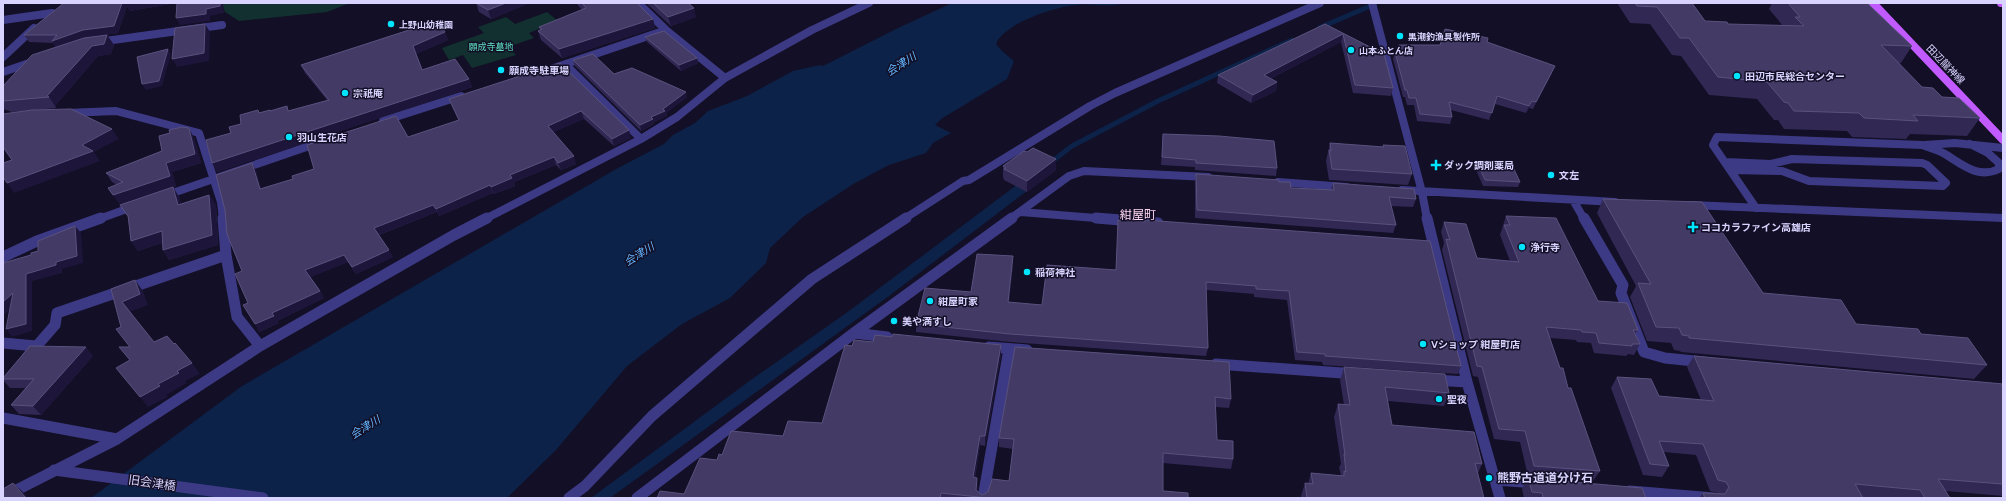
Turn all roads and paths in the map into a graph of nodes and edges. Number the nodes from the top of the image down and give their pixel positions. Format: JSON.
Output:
{"nodes":[{"id":1,"x":638,"y":3,"type":"edge"},
{"id":2,"x":869,"y":3,"type":"edge"},
{"id":3,"x":1320,"y":3,"type":"edge"},
{"id":4,"x":1372,"y":3,"type":"edge"},
{"id":5,"x":1873,"y":3,"type":"edge"},
{"id":6,"x":3,"y":20,"type":"edge"},
{"id":7,"x":222,"y":25,"type":"dead end"},
{"id":8,"x":666,"y":30,"type":"junction"},
{"id":9,"x":89,"y":43,"type":"edge"},
{"id":10,"x":3,"y":56,"type":"edge"},
{"id":11,"x":45,"y":58,"type":"edge"},
{"id":12,"x":566,"y":65,"type":"junction"},
{"id":13,"x":545,"y":70,"type":"edge"},
{"id":14,"x":3,"y":72,"type":"edge"},
{"id":15,"x":725,"y":78,"type":"junction"},
{"id":16,"x":467,"y":94,"type":"edge"},
{"id":17,"x":54,"y":113,"type":"edge"},
{"id":18,"x":378,"y":123,"type":"edge"},
{"id":19,"x":333,"y":138,"type":"edge"},
{"id":20,"x":641,"y":139,"type":"junction"},
{"id":21,"x":2003,"y":140,"type":"edge"},
{"id":22,"x":1970,"y":144,"type":"junction"},
{"id":23,"x":1922,"y":145,"type":"junction"},
{"id":24,"x":2003,"y":148,"type":"edge"},
{"id":25,"x":1729,"y":166,"type":"junction"},
{"id":26,"x":1217,"y":178,"type":"edge"},
{"id":27,"x":212,"y":179,"type":"junction"},
{"id":28,"x":1264,"y":181,"type":"edge"},
{"id":29,"x":1359,"y":187,"type":"edge"},
{"id":30,"x":1391,"y":190,"type":"edge"},
{"id":31,"x":1422,"y":192,"type":"junction"},
{"id":32,"x":1573,"y":200,"type":"junction"},
{"id":33,"x":1629,"y":202,"type":"edge"},
{"id":34,"x":1684,"y":204,"type":"edge"},
{"id":35,"x":1756,"y":208,"type":"junction"},
{"id":36,"x":1021,"y":212,"type":"junction"},
{"id":37,"x":2003,"y":218,"type":"edge"},
{"id":38,"x":1171,"y":224,"type":"edge"},
{"id":39,"x":226,"y":255,"type":"junction"},
{"id":40,"x":3,"y":257,"type":"edge"},
{"id":41,"x":854,"y":334,"type":"junction"},
{"id":42,"x":901,"y":338,"type":"edge"},
{"id":43,"x":3,"y":343,"type":"edge"},
{"id":44,"x":36,"y":346,"type":"junction"},
{"id":45,"x":260,"y":346,"type":"junction"},
{"id":46,"x":978,"y":346,"type":"edge"},
{"id":47,"x":1009,"y":349,"type":"junction"},
{"id":48,"x":1041,"y":351,"type":"edge"},
{"id":49,"x":1712,"y":362,"type":"edge"},
{"id":50,"x":22,"y":363,"type":"edge"},
{"id":51,"x":1207,"y":363,"type":"edge"},
{"id":52,"x":1365,"y":375,"type":"edge"},
{"id":53,"x":1420,"y":379,"type":"edge"},
{"id":54,"x":1468,"y":382,"type":"junction"},
{"id":55,"x":3,"y":418,"type":"edge"},
{"id":56,"x":117,"y":439,"type":"junction"},
{"id":57,"x":54,"y":470,"type":"junction"},
{"id":58,"x":1495,"y":480,"type":"junction"},
{"id":59,"x":1549,"y":484,"type":"edge"},
{"id":60,"x":1620,"y":490,"type":"edge"},
{"id":61,"x":3,"y":497,"type":"edge"},
{"id":62,"x":263,"y":498,"type":"edge"},
{"id":63,"x":569,"y":498,"type":"edge"},
{"id":64,"x":636,"y":498,"type":"edge"},
{"id":65,"x":983,"y":498,"type":"edge"},
{"id":66,"x":1500,"y":498,"type":"edge"},
{"id":67,"x":1714,"y":498,"type":"edge"}],
"edges":[{"from":1,"to":8,"type":"street"},
{"from":2,"to":15,"type":"street"},
{"from":3,"to":63,"type":"street"},
{"from":4,"to":31,"type":"street"},
{"from":5,"to":21,"type":"main road","name":"田辺龍神線"},
{"from":6,"to":10,"type":"street"},
{"from":7,"to":9,"type":"street"},
{"from":8,"to":12,"type":"street"},
{"from":8,"to":15,"type":"street"},
{"from":11,"to":14,"type":"street"},
{"from":12,"to":13,"type":"street"},
{"from":12,"to":20,"type":"street"},
{"from":15,"to":20,"type":"street"},
{"from":16,"to":18,"type":"street"},
{"from":17,"to":27,"type":"street"},
{"from":19,"to":27,"type":"street"},
{"from":20,"to":45,"type":"street"},
{"from":22,"to":23,"type":"street"},
{"from":22,"to":23,"type":"street"},
{"from":22,"to":24,"type":"street"},
{"from":23,"to":25,"type":"street"},
{"from":25,"to":25,"type":"street"},
{"from":25,"to":35,"type":"street"},
{"from":26,"to":36,"type":"street"},
{"from":27,"to":39,"type":"street"},
{"from":27,"to":40,"type":"street"},
{"from":28,"to":29,"type":"street"},
{"from":30,"to":31,"type":"street"},
{"from":31,"to":32,"type":"street"},
{"from":31,"to":54,"type":"street"},
{"from":32,"to":33,"type":"street"},
{"from":32,"to":49,"type":"street"},
{"from":34,"to":35,"type":"street"},
{"from":35,"to":37,"type":"street"},
{"from":36,"to":38,"type":"street"},
{"from":36,"to":41,"type":"street"},
{"from":39,"to":44,"type":"street"},
{"from":39,"to":45,"type":"street"},
{"from":41,"to":42,"type":"street"},
{"from":41,"to":64,"type":"street"},
{"from":43,"to":44,"type":"street"},
{"from":44,"to":50,"type":"street"},
{"from":45,"to":56,"type":"street"},
{"from":46,"to":47,"type":"street"},
{"from":47,"to":48,"type":"street"},
{"from":47,"to":65,"type":"street"},
{"from":51,"to":52,"type":"street"},
{"from":53,"to":54,"type":"street"},
{"from":54,"to":58,"type":"street"},
{"from":55,"to":56,"type":"street"},
{"from":56,"to":57,"type":"street"},
{"from":57,"to":61,"type":"street"},
{"from":57,"to":62,"type":"street","name":"旧会津橋"},
{"from":58,"to":59,"type":"street"},
{"from":58,"to":66,"type":"street"},
{"from":60,"to":67,"type":"street"}]}
